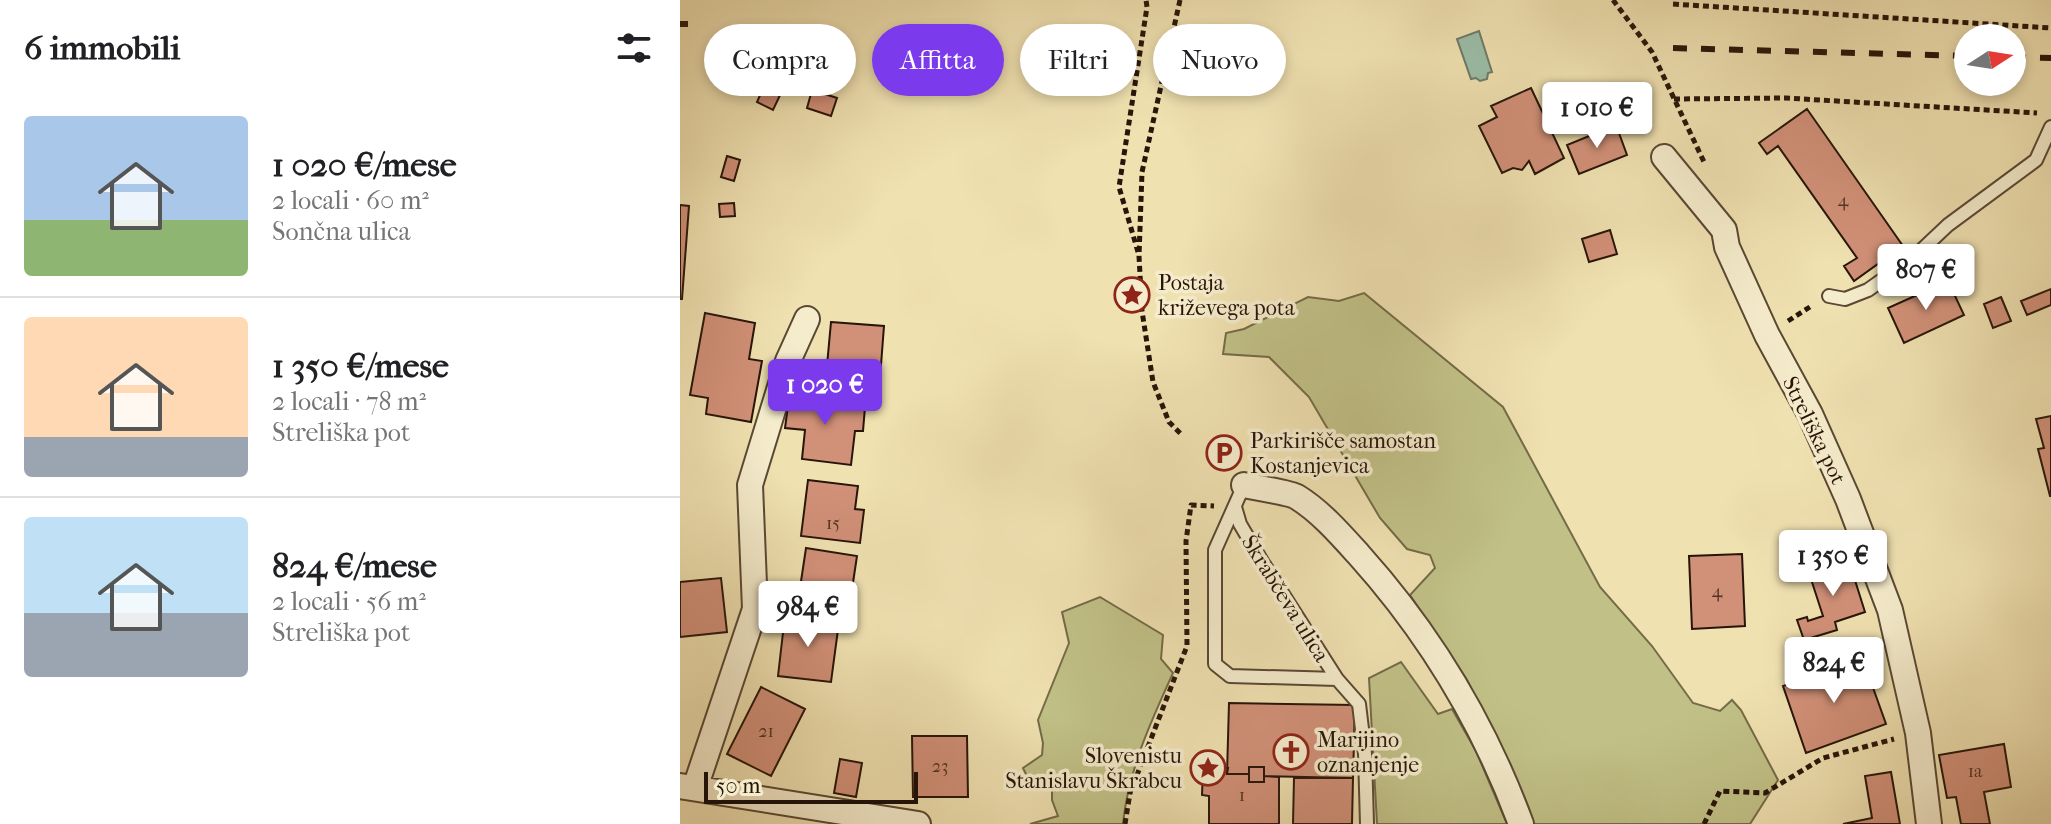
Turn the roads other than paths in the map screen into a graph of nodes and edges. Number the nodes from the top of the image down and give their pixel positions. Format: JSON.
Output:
{"nodes":[{"id":1,"x":2051,"y":127,"type":"edge"},
{"id":2,"x":1664,"y":157,"type":"dead end"},
{"id":3,"x":1829,"y":296,"type":"road end"},
{"id":4,"x":807,"y":319,"type":"dead end"},
{"id":5,"x":1239,"y":496,"type":"junction"},
{"id":6,"x":1337,"y":679,"type":"junction"},
{"id":7,"x":688,"y":787,"type":"edge"},
{"id":8,"x":918,"y":824,"type":"edge"},
{"id":9,"x":1367,"y":824,"type":"edge"},
{"id":10,"x":1521,"y":824,"type":"edge"},
{"id":11,"x":1929,"y":824,"type":"edge"}],
"edges":[{"from":1,"to":3,"type":"lane"},
{"from":2,"to":11,"type":"street","name":"Streliška pot"},
{"from":4,"to":7,"type":"street"},
{"from":5,"to":6,"type":"lane","name":"Škrabčeva ulica"},
{"from":5,"to":6,"type":"lane"},
{"from":5,"to":10,"type":"street"},
{"from":6,"to":9,"type":"lane","name":"Škrabčeva ulica"},
{"from":7,"to":8,"type":"street"}]}
